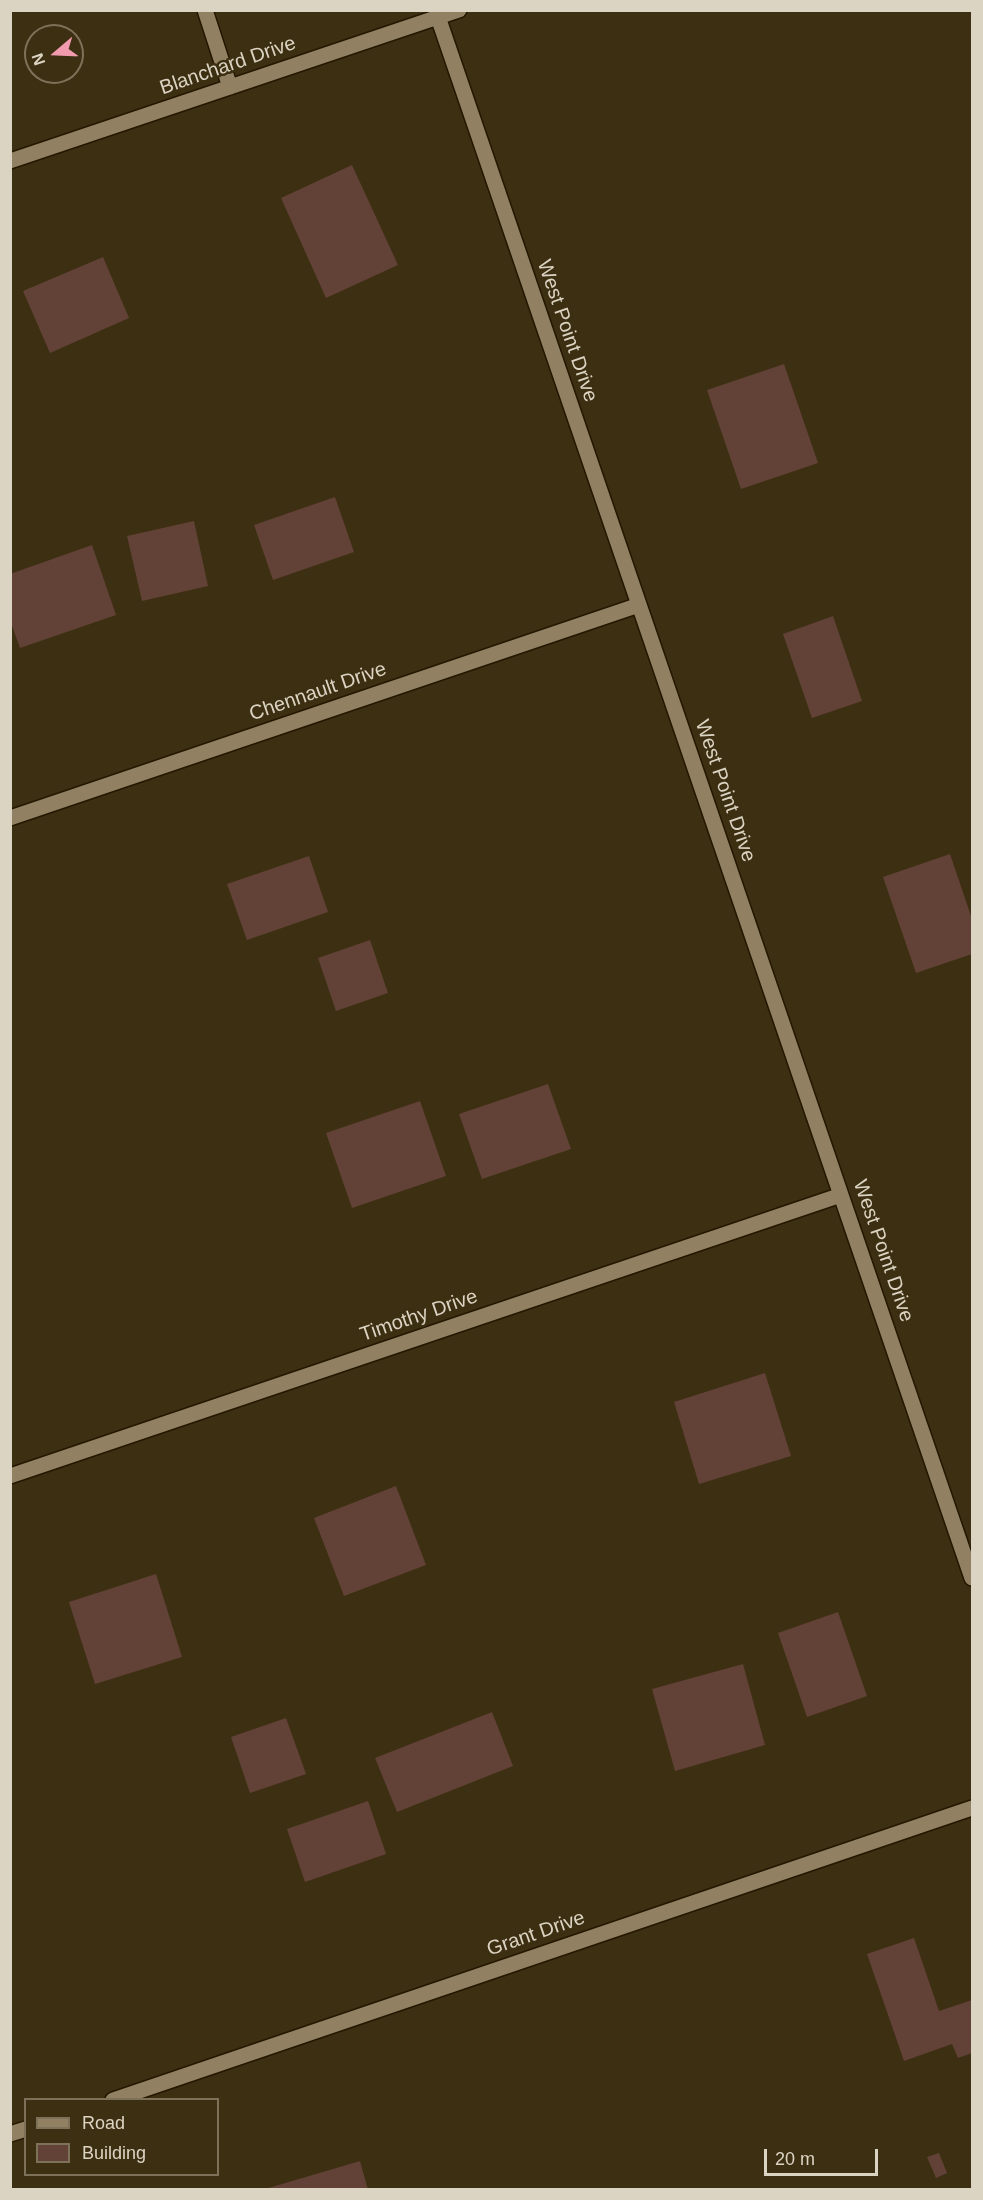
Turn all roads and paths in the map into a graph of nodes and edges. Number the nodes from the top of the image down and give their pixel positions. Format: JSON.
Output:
{"nodes":[{"id":1,"x":205,"y":10,"type":"edge"},
{"id":2,"x":459,"y":10,"type":"edge"},
{"id":3,"x":438,"y":17,"type":"junction"},
{"id":4,"x":230,"y":87,"type":"junction"},
{"id":5,"x":10,"y":160,"type":"edge"},
{"id":6,"x":639,"y":605,"type":"junction"},
{"id":7,"x":10,"y":818,"type":"edge"},
{"id":8,"x":841,"y":1195,"type":"junction"},
{"id":9,"x":10,"y":1476,"type":"edge"},
{"id":10,"x":972,"y":1578,"type":"edge"},
{"id":11,"x":972,"y":1808,"type":"edge"},
{"id":12,"x":118,"y":2098,"type":"edge"}],
"edges":[{"from":1,"to":4,"type":"street"},
{"from":2,"to":3,"type":"street","name":"Blanchard Drive"},
{"from":3,"to":4,"type":"street","name":"Blanchard Drive"},
{"from":3,"to":6,"type":"street","name":"West Point Drive"},
{"from":4,"to":5,"type":"street","name":"Blanchard Drive"},
{"from":6,"to":7,"type":"street","name":"Chennault Drive"},
{"from":6,"to":8,"type":"street","name":"West Point Drive"},
{"from":8,"to":9,"type":"street","name":"Timothy Drive"},
{"from":8,"to":10,"type":"street","name":"West Point Drive"},
{"from":11,"to":12,"type":"street","name":"Grant Drive"}]}
